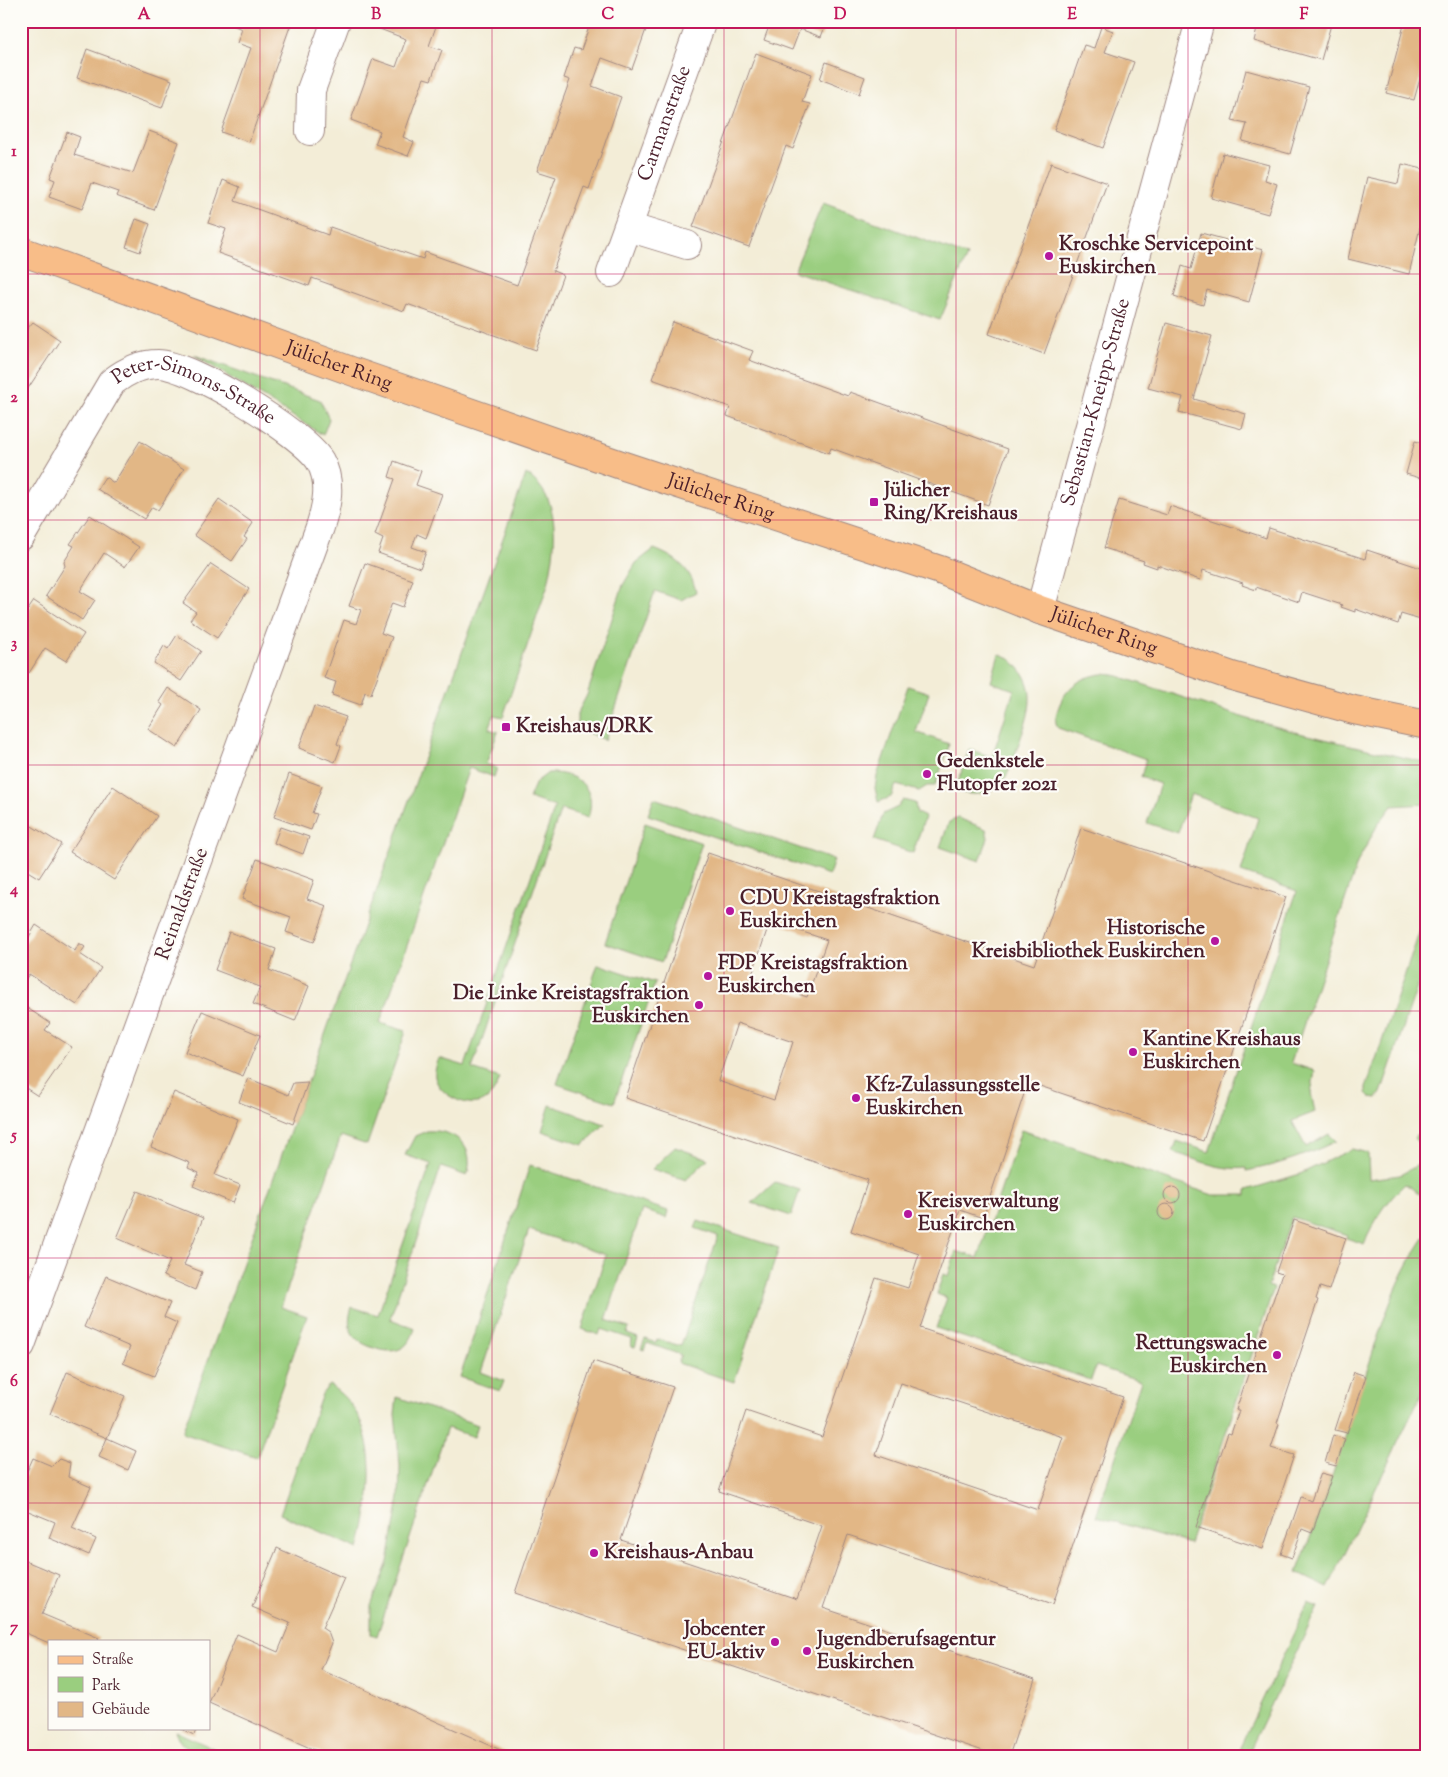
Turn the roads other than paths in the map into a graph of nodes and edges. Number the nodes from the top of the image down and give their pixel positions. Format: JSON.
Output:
{"nodes":[{"id":1,"x":336,"y":21,"type":"edge"},
{"id":2,"x":702,"y":21,"type":"edge"},
{"id":3,"x":1200,"y":21,"type":"edge"},
{"id":4,"x":310,"y":131,"type":"dead end"},
{"id":5,"x":628,"y":227,"type":"junction"},
{"id":6,"x":687,"y":245,"type":"dead end"},
{"id":7,"x":21,"y":251,"type":"edge"},
{"id":8,"x":611,"y":273,"type":"dead end"},
{"id":9,"x":320,"y":461,"type":"joint"},
{"id":10,"x":21,"y":536,"type":"edge"},
{"id":11,"x":1040,"y":610,"type":"junction"},
{"id":12,"x":1427,"y":725,"type":"edge"},
{"id":13,"x":28,"y":1306,"type":"edge"},
{"id":14,"x":21,"y":1345,"type":"edge"}],
"edges":[{"from":1,"to":4,"type":"street"},
{"from":2,"to":5,"type":"street","name":"Carmanstraße"},
{"from":3,"to":11,"type":"street","name":"Sebastian-Kneipp-Straße"},
{"from":5,"to":6,"type":"street"},
{"from":5,"to":8,"type":"street","name":"Carmanstraße"},
{"from":7,"to":11,"type":"main road","name":"Jülicher Ring"},
{"from":9,"to":10,"type":"street","name":"Peter-Simons-Straße"},
{"from":9,"to":13,"type":"street","name":"Reinaldstraße"},
{"from":11,"to":12,"type":"main road","name":"Jülicher Ring"},
{"from":13,"to":14,"type":"street","name":"Reinaldstraße"}]}
